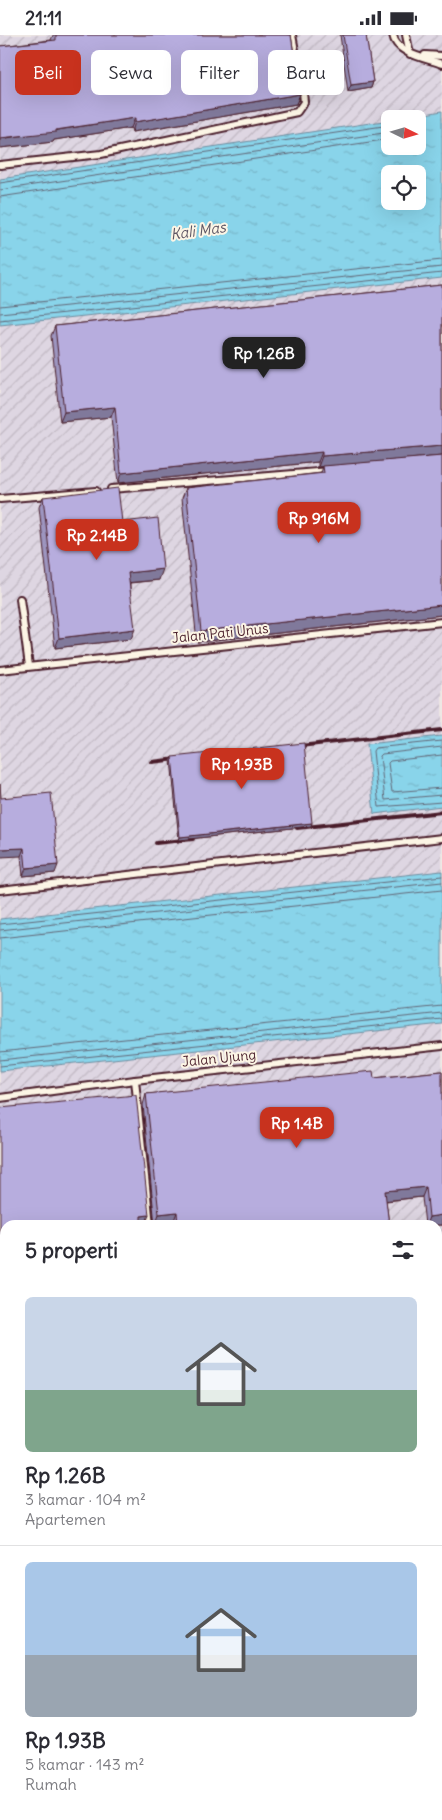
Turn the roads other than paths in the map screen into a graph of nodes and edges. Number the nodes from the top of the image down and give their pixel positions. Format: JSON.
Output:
{"nodes":[{"id":1,"x":292,"y":35,"type":"edge"},
{"id":2,"x":393,"y":35,"type":"edge"},
{"id":3,"x":406,"y":35,"type":"edge"},
{"id":4,"x":410,"y":54,"type":"junction"},
{"id":5,"x":418,"y":55,"type":"junction"},
{"id":6,"x":442,"y":56,"type":"edge"},
{"id":7,"x":442,"y":64,"type":"edge"},
{"id":8,"x":0,"y":165,"type":"edge"},
{"id":9,"x":334,"y":471,"type":"edge"},
{"id":10,"x":0,"y":499,"type":"edge"},
{"id":11,"x":20,"y":599,"type":"dead end"},
{"id":12,"x":442,"y":623,"type":"edge"},
{"id":13,"x":29,"y":666,"type":"junction"},
{"id":14,"x":0,"y":670,"type":"edge"},
{"id":15,"x":442,"y":838,"type":"edge"},
{"id":16,"x":0,"y":890,"type":"edge"},
{"id":17,"x":442,"y":1046,"type":"edge"},
{"id":18,"x":136,"y":1080,"type":"junction"},
{"id":19,"x":0,"y":1098,"type":"edge"},
{"id":20,"x":150,"y":1220,"type":"edge"}],
"edges":[{"from":1,"to":8,"type":"lane"},
{"from":2,"to":4,"type":"lane"},
{"from":3,"to":4,"type":"lane"},
{"from":4,"to":5,"type":"lane"},
{"from":5,"to":6,"type":"lane"},
{"from":5,"to":7,"type":"lane"},
{"from":9,"to":10,"type":"lane"},
{"from":11,"to":13,"type":"lane"},
{"from":12,"to":13,"type":"lane","name":"Jalan Pati Unus"},
{"from":13,"to":14,"type":"lane","name":"Jalan Pati Unus"},
{"from":15,"to":16,"type":"lane"},
{"from":17,"to":18,"type":"lane","name":"Jalan Ujung"},
{"from":18,"to":19,"type":"lane","name":"Jalan Ujung"},
{"from":18,"to":20,"type":"lane"}]}
